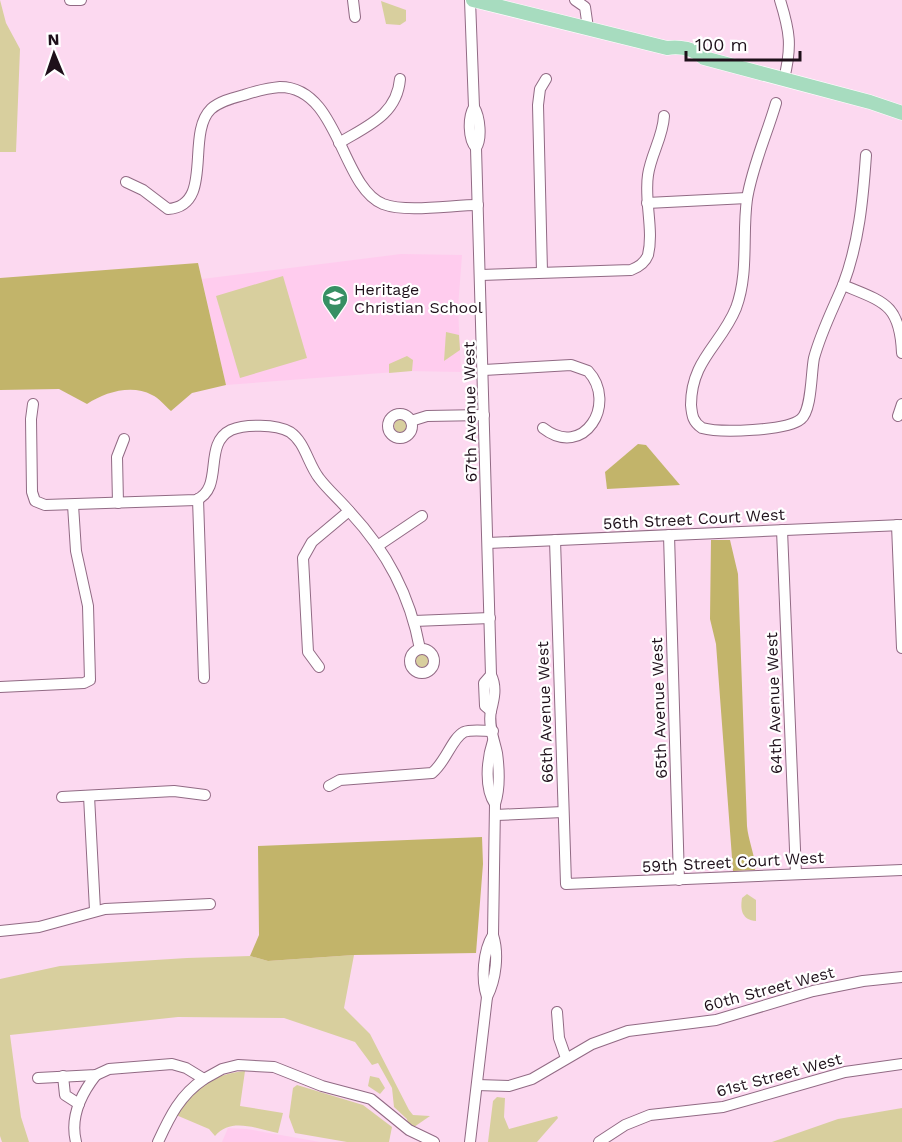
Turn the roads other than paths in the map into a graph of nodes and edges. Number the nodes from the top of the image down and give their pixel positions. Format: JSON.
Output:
{"nodes":[{"id":1,"x":70,"y":0,"type":"edge"},
{"id":2,"x":81,"y":0,"type":"edge"},
{"id":3,"x":353,"y":0,"type":"edge"},
{"id":4,"x":471,"y":0,"type":"edge"},
{"id":5,"x":575,"y":0,"type":"edge"},
{"id":6,"x":780,"y":0,"type":"edge"},
{"id":7,"x":355,"y":17,"type":"dead end"},
{"id":8,"x":588,"y":28,"type":"junction"},
{"id":9,"x":546,"y":78,"type":"dead end"},
{"id":10,"x":400,"y":79,"type":"dead end"},
{"id":11,"x":784,"y":79,"type":"junction"},
{"id":12,"x":776,"y":103,"type":"dead end"},
{"id":13,"x":902,"y":113,"type":"edge"},
{"id":14,"x":664,"y":116,"type":"dead end"},
{"id":15,"x":339,"y":143,"type":"junction"},
{"id":16,"x":866,"y":155,"type":"dead end"},
{"id":17,"x":126,"y":182,"type":"dead end"},
{"id":18,"x":747,"y":198,"type":"junction"},
{"id":19,"x":647,"y":203,"type":"junction"},
{"id":20,"x":478,"y":205,"type":"junction"},
{"id":21,"x":542,"y":272,"type":"junction"},
{"id":22,"x":481,"y":275,"type":"junction"},
{"id":23,"x":843,"y":285,"type":"junction"},
{"id":24,"x":902,"y":353,"type":"edge"},
{"id":25,"x":484,"y":370,"type":"junction"},
{"id":26,"x":33,"y":404,"type":"dead end"},
{"id":27,"x":902,"y":404,"type":"edge"},
{"id":28,"x":484,"y":415,"type":"junction"},
{"id":29,"x":898,"y":416,"type":"dead end"},
{"id":30,"x":411,"y":421,"type":"dead end"},
{"id":31,"x":543,"y":428,"type":"dead end"},
{"id":32,"x":124,"y":439,"type":"dead end"},
{"id":33,"x":198,"y":499,"type":"junction"},
{"id":34,"x":118,"y":503,"type":"junction"},
{"id":35,"x":73,"y":505,"type":"junction"},
{"id":36,"x":350,"y":511,"type":"junction"},
{"id":37,"x":422,"y":516,"type":"dead end"},
{"id":38,"x":900,"y":525,"type":"edge"},
{"id":39,"x":782,"y":530,"type":"junction"},
{"id":40,"x":669,"y":535,"type":"junction"},
{"id":41,"x":555,"y":540,"type":"junction"},
{"id":42,"x":488,"y":543,"type":"junction"},
{"id":43,"x":379,"y":545,"type":"junction"},
{"id":44,"x":490,"y":618,"type":"junction"},
{"id":45,"x":414,"y":621,"type":"junction"},
{"id":46,"x":902,"y":641,"type":"edge"},
{"id":47,"x":902,"y":648,"type":"edge"},
{"id":48,"x":420,"y":649,"type":"dead end"},
{"id":49,"x":319,"y":668,"type":"dead end"},
{"id":50,"x":204,"y":678,"type":"dead end"},
{"id":51,"x":0,"y":687,"type":"edge"},
{"id":52,"x":493,"y":736,"type":"junction"},
{"id":53,"x":329,"y":786,"type":"dead end"},
{"id":54,"x":205,"y":795,"type":"dead end"},
{"id":55,"x":89,"y":796,"type":"junction"},
{"id":56,"x":62,"y":797,"type":"dead end"},
{"id":57,"x":496,"y":809,"type":"junction"},
{"id":58,"x":563,"y":812,"type":"junction"},
{"id":59,"x":902,"y":870,"type":"edge"},
{"id":60,"x":796,"y":874,"type":"junction"},
{"id":61,"x":679,"y":880,"type":"junction"},
{"id":62,"x":566,"y":884,"type":"joint"},
{"id":63,"x":210,"y":904,"type":"dead end"},
{"id":64,"x":95,"y":910,"type":"junction"},
{"id":65,"x":0,"y":931,"type":"edge"},
{"id":66,"x":902,"y":977,"type":"edge"},
{"id":67,"x":558,"y":1012,"type":"dead end"},
{"id":68,"x":566,"y":1058,"type":"junction"},
{"id":69,"x":902,"y":1064,"type":"edge"},
{"id":70,"x":96,"y":1075,"type":"junction"},
{"id":71,"x":63,"y":1076,"type":"junction"},
{"id":72,"x":38,"y":1078,"type":"dead end"},
{"id":73,"x":204,"y":1079,"type":"junction"},
{"id":74,"x":477,"y":1085,"type":"junction"},
{"id":75,"x":79,"y":1104,"type":"junction"},
{"id":76,"x":76,"y":1142,"type":"edge"},
{"id":77,"x":158,"y":1142,"type":"edge"},
{"id":78,"x":434,"y":1142,"type":"edge"},
{"id":79,"x":470,"y":1142,"type":"edge"},
{"id":80,"x":599,"y":1142,"type":"edge"}],
"edges":[{"from":1,"to":2,"type":"street"},
{"from":3,"to":7,"type":"street"},
{"from":4,"to":8,"type":"main road"},
{"from":4,"to":20,"type":"street","name":"67th Avenue West"},
{"from":5,"to":8,"type":"street"},
{"from":6,"to":11,"type":"street"},
{"from":8,"to":11,"type":"main road"},
{"from":9,"to":21,"type":"street"},
{"from":10,"to":15,"type":"street"},
{"from":11,"to":13,"type":"main road"},
{"from":12,"to":18,"type":"street"},
{"from":14,"to":19,"type":"street"},
{"from":15,"to":17,"type":"street"},
{"from":15,"to":20,"type":"street"},
{"from":16,"to":23,"type":"street"},
{"from":18,"to":19,"type":"street"},
{"from":18,"to":23,"type":"street"},
{"from":19,"to":21,"type":"street"},
{"from":20,"to":22,"type":"street","name":"67th Avenue West"},
{"from":21,"to":22,"type":"street"},
{"from":22,"to":25,"type":"street","name":"67th Avenue West"},
{"from":23,"to":24,"type":"street"},
{"from":25,"to":28,"type":"street","name":"67th Avenue West"},
{"from":25,"to":31,"type":"street"},
{"from":26,"to":35,"type":"street"},
{"from":27,"to":29,"type":"street"},
{"from":28,"to":30,"type":"street"},
{"from":28,"to":42,"type":"street","name":"67th Avenue West"},
{"from":32,"to":34,"type":"street"},
{"from":33,"to":34,"type":"street"},
{"from":33,"to":36,"type":"street"},
{"from":33,"to":50,"type":"street"},
{"from":34,"to":35,"type":"street"},
{"from":35,"to":51,"type":"street"},
{"from":36,"to":43,"type":"street"},
{"from":36,"to":49,"type":"street"},
{"from":37,"to":43,"type":"street"},
{"from":38,"to":39,"type":"street","name":"56th Street Court West"},
{"from":38,"to":46,"type":"street"},
{"from":39,"to":40,"type":"street","name":"56th Street Court West"},
{"from":39,"to":60,"type":"street","name":"64th Avenue West"},
{"from":40,"to":41,"type":"street","name":"56th Street Court West"},
{"from":40,"to":61,"type":"street","name":"65th Avenue West"},
{"from":41,"to":42,"type":"street","name":"56th Street Court West"},
{"from":41,"to":58,"type":"street","name":"66th Avenue West"},
{"from":42,"to":44,"type":"street","name":"67th Avenue West"},
{"from":43,"to":45,"type":"street"},
{"from":44,"to":45,"type":"street"},
{"from":44,"to":52,"type":"street","name":"67th Avenue West"},
{"from":45,"to":48,"type":"street"},
{"from":46,"to":47,"type":"street"},
{"from":52,"to":53,"type":"street"},
{"from":52,"to":57,"type":"street","name":"67th Avenue West"},
{"from":54,"to":55,"type":"street"},
{"from":55,"to":56,"type":"street"},
{"from":55,"to":64,"type":"street"},
{"from":57,"to":58,"type":"street"},
{"from":57,"to":74,"type":"street","name":"67th Avenue West"},
{"from":58,"to":62,"type":"street","name":"66th Avenue West"},
{"from":59,"to":60,"type":"street","name":"59th Street Court West"},
{"from":60,"to":61,"type":"street","name":"59th Street Court West"},
{"from":61,"to":62,"type":"street","name":"59th Street Court West"},
{"from":63,"to":64,"type":"street"},
{"from":64,"to":65,"type":"street"},
{"from":66,"to":68,"type":"street","name":"60th Street West"},
{"from":67,"to":68,"type":"street"},
{"from":68,"to":74,"type":"street","name":"60th Street West"},
{"from":69,"to":80,"type":"street","name":"61st Street West"},
{"from":70,"to":71,"type":"street"},
{"from":70,"to":73,"type":"street"},
{"from":70,"to":75,"type":"street"},
{"from":71,"to":72,"type":"street"},
{"from":71,"to":75,"type":"street"},
{"from":73,"to":77,"type":"street"},
{"from":73,"to":78,"type":"street"},
{"from":74,"to":79,"type":"street","name":"67th Avenue West"},
{"from":75,"to":76,"type":"street"}]}
